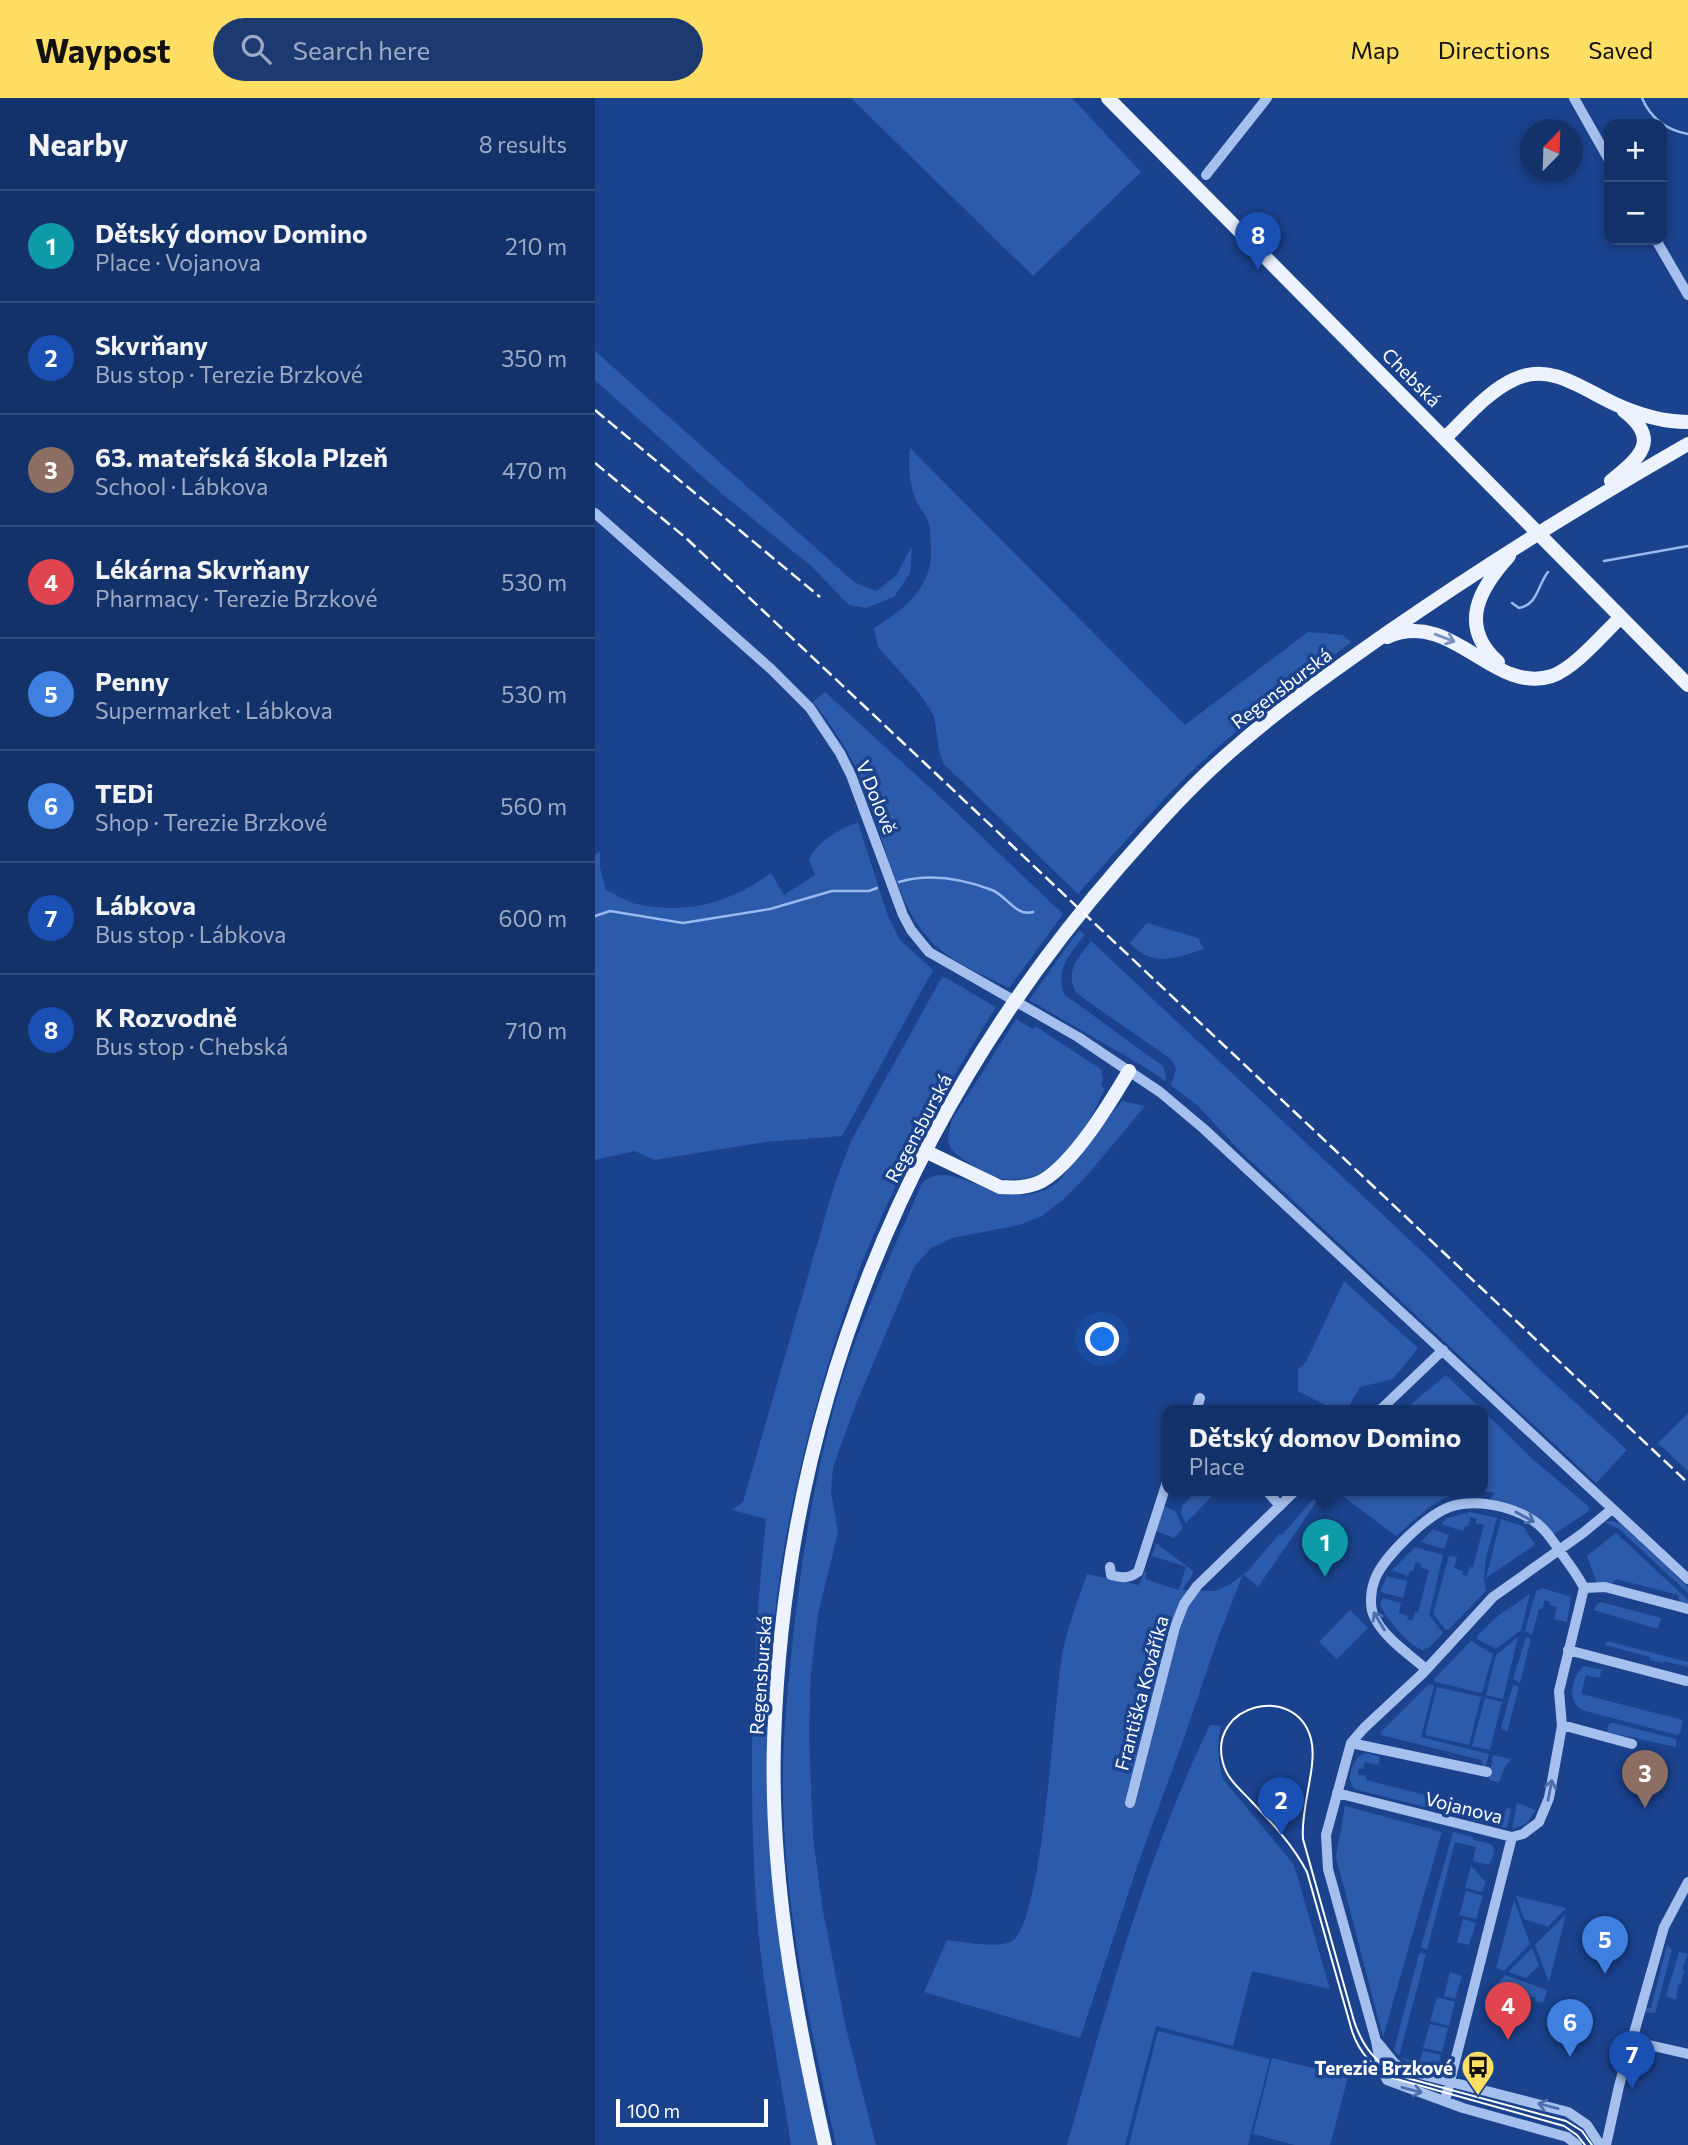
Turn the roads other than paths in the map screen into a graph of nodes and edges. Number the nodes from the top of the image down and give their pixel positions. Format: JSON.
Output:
{"nodes":[{"id":1,"x":1108,"y":98,"type":"edge"},
{"id":2,"x":1268,"y":98,"type":"edge"},
{"id":3,"x":1574,"y":98,"type":"edge"},
{"id":4,"x":1604,"y":151,"type":"edge"},
{"id":5,"x":1206,"y":175,"type":"dead end"},
{"id":6,"x":1659,"y":245,"type":"edge"},
{"id":7,"x":1688,"y":295,"type":"edge"},
{"id":8,"x":1615,"y":404,"type":"junction"},
{"id":9,"x":1688,"y":422,"type":"edge"},
{"id":10,"x":1445,"y":438,"type":"junction"},
{"id":11,"x":1688,"y":444,"type":"edge"},
{"id":12,"x":1591,"y":498,"type":"junction"},
{"id":13,"x":595,"y":513,"type":"edge"},
{"id":14,"x":1499,"y":562,"type":"junction"},
{"id":15,"x":1621,"y":617,"type":"junction"},
{"id":16,"x":1358,"y":653,"type":"junction"},
{"id":17,"x":1522,"y":677,"type":"junction"},
{"id":18,"x":1688,"y":685,"type":"edge"},
{"id":19,"x":1129,"y":1071,"type":"junction"},
{"id":20,"x":925,"y":1151,"type":"junction"},
{"id":21,"x":1443,"y":1349,"type":"junction"},
{"id":22,"x":1200,"y":1398,"type":"dead end"},
{"id":23,"x":1198,"y":1405,"type":"edge"},
{"id":24,"x":1385,"y":1405,"type":"edge"},
{"id":25,"x":1162,"y":1496,"type":"edge"},
{"id":26,"x":1271,"y":1496,"type":"edge"},
{"id":27,"x":1290,"y":1496,"type":"edge"},
{"id":28,"x":1280,"y":1506,"type":"junction"},
{"id":29,"x":1612,"y":1509,"type":"junction"},
{"id":30,"x":1559,"y":1551,"type":"junction"},
{"id":31,"x":1110,"y":1567,"type":"dead end"},
{"id":32,"x":1688,"y":1579,"type":"edge"},
{"id":33,"x":1584,"y":1588,"type":"junction"},
{"id":34,"x":1688,"y":1609,"type":"edge"},
{"id":35,"x":1568,"y":1650,"type":"junction"},
{"id":36,"x":1426,"y":1670,"type":"junction"},
{"id":37,"x":1686,"y":1681,"type":"dead end"},
{"id":38,"x":1562,"y":1726,"type":"junction"},
{"id":39,"x":1351,"y":1742,"type":"junction"},
{"id":40,"x":1632,"y":1744,"type":"dead end"},
{"id":41,"x":1487,"y":1772,"type":"dead end"},
{"id":42,"x":1337,"y":1793,"type":"junction"},
{"id":43,"x":1130,"y":1803,"type":"dead end"},
{"id":44,"x":1512,"y":1837,"type":"junction"},
{"id":45,"x":1688,"y":1882,"type":"edge"},
{"id":46,"x":1376,"y":2041,"type":"junction"},
{"id":47,"x":1632,"y":2041,"type":"junction"},
{"id":48,"x":1688,"y":2054,"type":"edge"},
{"id":49,"x":1451,"y":2081,"type":"junction"},
{"id":50,"x":1445,"y":2101,"type":"junction"},
{"id":51,"x":1614,"y":2104,"type":"junction"},
{"id":52,"x":1567,"y":2137,"type":"junction"},
{"id":53,"x":1596,"y":2141,"type":"edge"},
{"id":54,"x":825,"y":2145,"type":"edge"},
{"id":55,"x":1577,"y":2145,"type":"edge"},
{"id":56,"x":1606,"y":2145,"type":"edge"}],
"edges":[{"from":1,"to":10,"type":"main road","name":"Chebská"},
{"from":2,"to":5,"type":"street"},
{"from":3,"to":4,"type":"street"},
{"from":6,"to":7,"type":"street"},
{"from":8,"to":9,"type":"main road"},
{"from":8,"to":10,"type":"main road"},
{"from":8,"to":12,"type":"main road"},
{"from":10,"to":15,"type":"main road","name":"Chebská"},
{"from":11,"to":12,"type":"main road"},
{"from":12,"to":14,"type":"main road"},
{"from":13,"to":19,"type":"street","name":"V Dolově"},
{"from":14,"to":16,"type":"main road","name":"Regensburská"},
{"from":14,"to":17,"type":"main road"},
{"from":15,"to":17,"type":"main road"},
{"from":15,"to":18,"type":"main road","name":"Chebská"},
{"from":16,"to":17,"type":"main road","one_way":true},
{"from":16,"to":20,"type":"main road","name":"Regensburská"},
{"from":19,"to":20,"type":"main road"},
{"from":19,"to":21,"type":"street","name":"V Dolově"},
{"from":20,"to":54,"type":"main road","name":"Regensburská"},
{"from":21,"to":24,"type":"street"},
{"from":21,"to":29,"type":"street"},
{"from":22,"to":23,"type":"street"},
{"from":25,"to":31,"type":"street"},
{"from":26,"to":28,"type":"street"},
{"from":27,"to":28,"type":"street","name":"Františka Kováříka"},
{"from":28,"to":43,"type":"street","name":"Františka Kováříka"},
{"from":29,"to":30,"type":"street"},
{"from":29,"to":32,"type":"street"},
{"from":30,"to":33,"type":"street"},
{"from":30,"to":36,"type":"street"},
{"from":36,"to":30,"type":"street","one_way":true},
{"from":33,"to":34,"type":"street"},
{"from":33,"to":35,"type":"street","name":"Vojanova"},
{"from":35,"to":37,"type":"street"},
{"from":35,"to":38,"type":"street","name":"Vojanova"},
{"from":36,"to":39,"type":"street"},
{"from":38,"to":40,"type":"street"},
{"from":44,"to":38,"type":"street","name":"Vojanova","one_way":true},
{"from":39,"to":41,"type":"street","name":"Vojanova"},
{"from":39,"to":42,"type":"street"},
{"from":42,"to":44,"type":"street","name":"Vojanova"},
{"from":42,"to":46,"type":"street"},
{"from":44,"to":49,"type":"street"},
{"from":45,"to":47,"type":"street"},
{"from":46,"to":49,"type":"street"},
{"from":46,"to":50,"type":"street","one_way":true},
{"from":47,"to":48,"type":"street"},
{"from":47,"to":51,"type":"street"},
{"from":49,"to":50,"type":"street"},
{"from":53,"to":49,"type":"street","one_way":true},
{"from":50,"to":52,"type":"street"},
{"from":51,"to":53,"type":"street"},
{"from":51,"to":56,"type":"street"},
{"from":52,"to":53,"type":"street"},
{"from":52,"to":55,"type":"street"}]}
